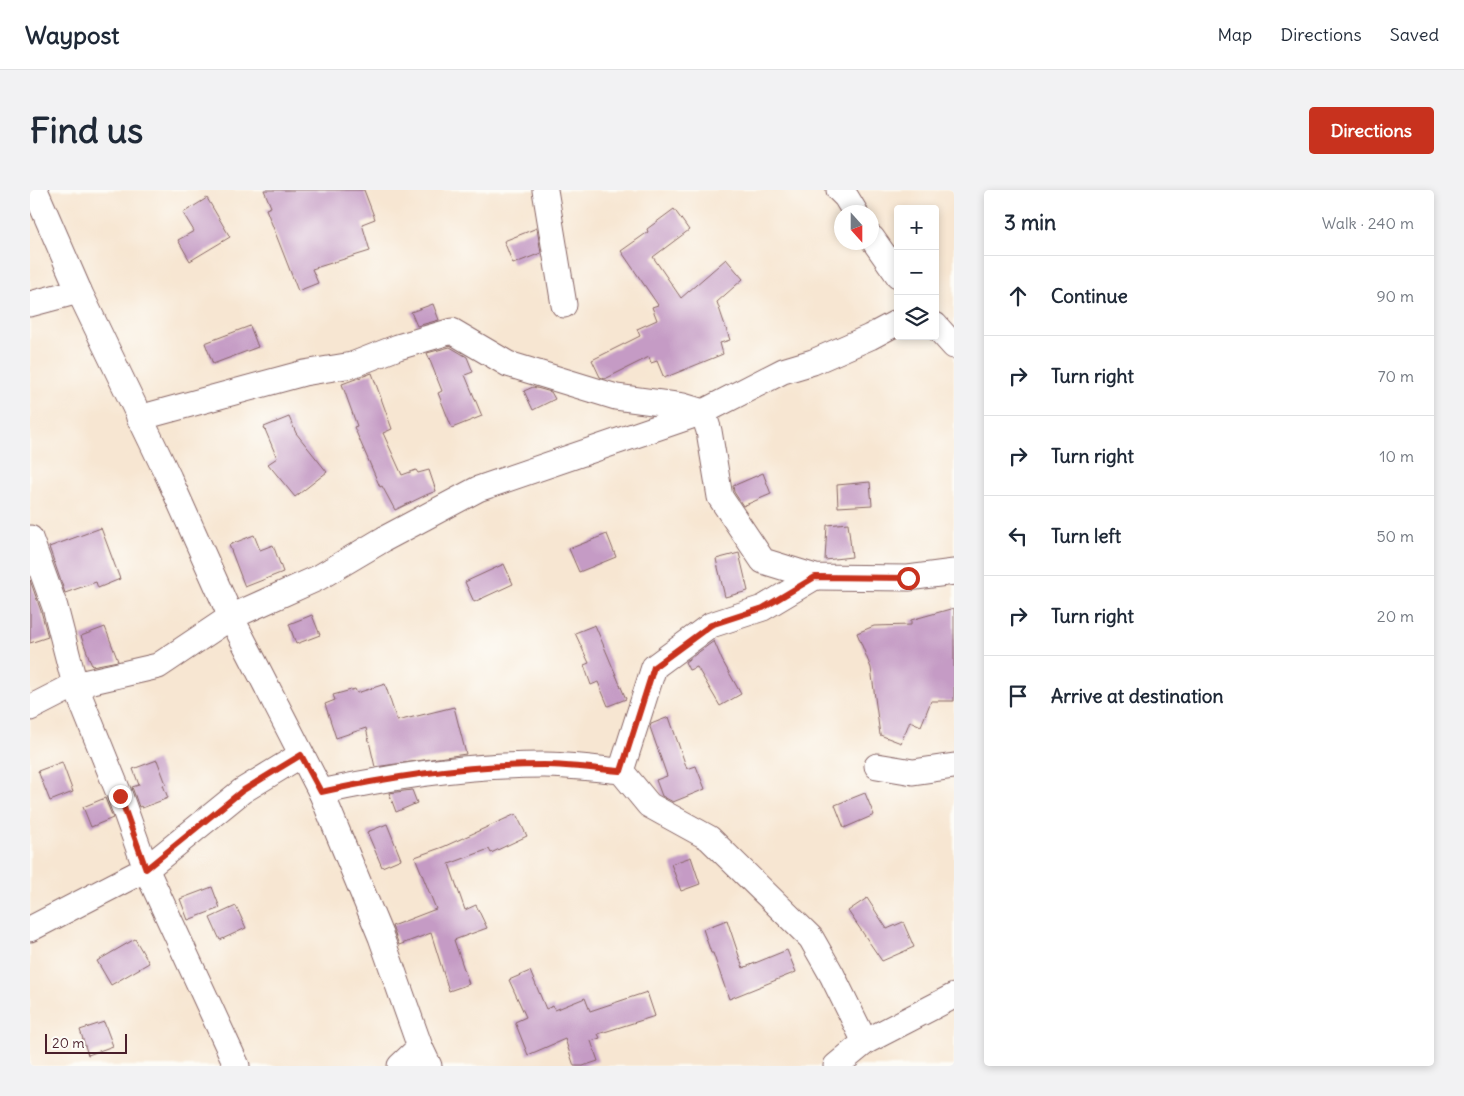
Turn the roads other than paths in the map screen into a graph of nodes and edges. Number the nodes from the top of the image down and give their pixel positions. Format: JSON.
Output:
{"nodes":[{"id":1,"x":35,"y":190,"type":"edge"},
{"id":2,"x":544,"y":190,"type":"edge"},
{"id":3,"x":839,"y":190,"type":"edge"},
{"id":4,"x":851,"y":205,"type":"edge"},
{"id":5,"x":879,"y":248,"type":"edge"},
{"id":6,"x":894,"y":269,"type":"edge"},
{"id":7,"x":79,"y":291,"type":"junction"},
{"id":8,"x":30,"y":304,"type":"edge"},
{"id":9,"x":564,"y":305,"type":"dead end"},
{"id":10,"x":894,"y":324,"type":"edge"},
{"id":11,"x":939,"y":329,"type":"edge"},
{"id":12,"x":954,"y":346,"type":"edge"},
{"id":13,"x":703,"y":412,"type":"junction"},
{"id":14,"x":139,"y":418,"type":"junction"},
{"id":15,"x":30,"y":538,"type":"edge"},
{"id":16,"x":954,"y":572,"type":"edge"},
{"id":17,"x":815,"y":577,"type":"junction"},
{"id":18,"x":231,"y":617,"type":"junction"},
{"id":19,"x":75,"y":685,"type":"junction"},
{"id":20,"x":30,"y":708,"type":"edge"},
{"id":21,"x":301,"y":755,"type":"junction"},
{"id":22,"x":877,"y":766,"type":"dead end"},
{"id":23,"x":954,"y":766,"type":"edge"},
{"id":24,"x":621,"y":771,"type":"junction"},
{"id":25,"x":321,"y":792,"type":"junction"},
{"id":26,"x":146,"y":869,"type":"junction"},
{"id":27,"x":30,"y":929,"type":"edge"},
{"id":28,"x":954,"y":996,"type":"edge"},
{"id":29,"x":865,"y":1042,"type":"junction"},
{"id":30,"x":425,"y":1056,"type":"edge"},
{"id":31,"x":237,"y":1066,"type":"edge"},
{"id":32,"x":400,"y":1066,"type":"edge"},
{"id":33,"x":836,"y":1066,"type":"edge"}],
"edges":[{"from":1,"to":7,"type":"street"},
{"from":2,"to":9,"type":"street"},
{"from":3,"to":4,"type":"street"},
{"from":5,"to":6,"type":"street"},
{"from":7,"to":8,"type":"street"},
{"from":7,"to":14,"type":"street"},
{"from":10,"to":13,"type":"street"},
{"from":11,"to":12,"type":"street"},
{"from":13,"to":14,"type":"street"},
{"from":13,"to":17,"type":"street"},
{"from":13,"to":18,"type":"street"},
{"from":14,"to":18,"type":"street"},
{"from":15,"to":19,"type":"street"},
{"from":16,"to":17,"type":"street"},
{"from":17,"to":24,"type":"street"},
{"from":18,"to":19,"type":"street"},
{"from":18,"to":21,"type":"street"},
{"from":19,"to":20,"type":"street"},
{"from":19,"to":26,"type":"street"},
{"from":21,"to":25,"type":"street"},
{"from":21,"to":26,"type":"street"},
{"from":22,"to":23,"type":"street"},
{"from":24,"to":25,"type":"street"},
{"from":24,"to":29,"type":"street"},
{"from":25,"to":30,"type":"street"},
{"from":26,"to":27,"type":"street"},
{"from":26,"to":31,"type":"street"},
{"from":28,"to":29,"type":"street"},
{"from":29,"to":33,"type":"street"},
{"from":30,"to":32,"type":"street"}]}
